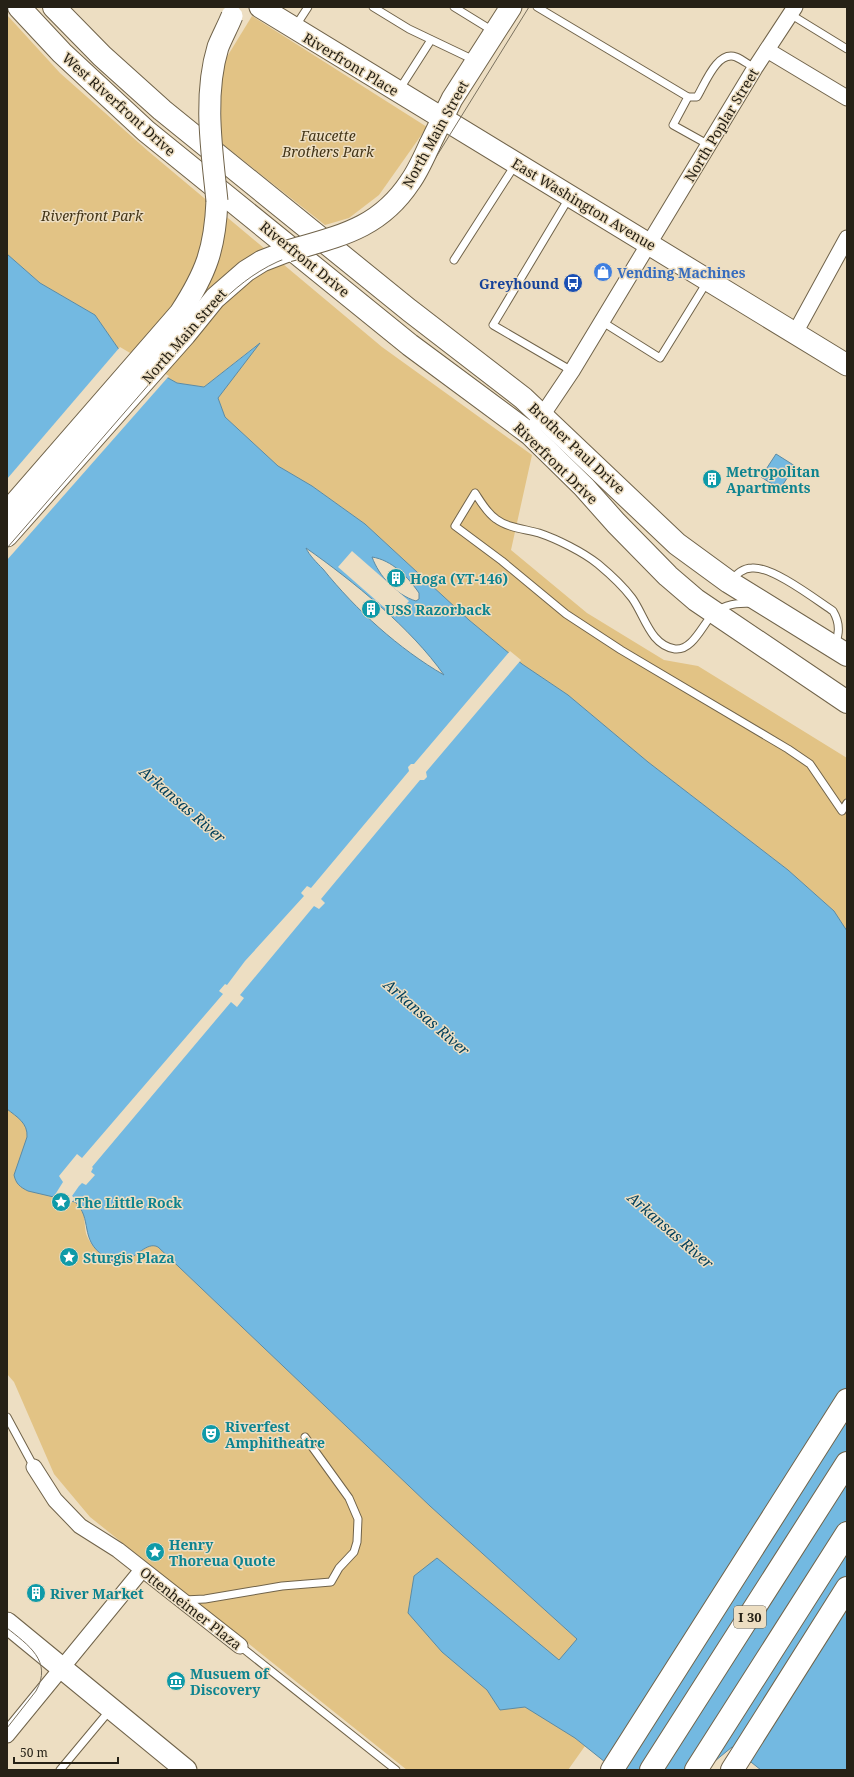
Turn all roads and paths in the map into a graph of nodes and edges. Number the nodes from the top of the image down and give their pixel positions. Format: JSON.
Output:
{"nodes":[{"id":1,"x":19,"y":7,"type":"edge"},
{"id":2,"x":50,"y":7,"type":"edge"},
{"id":3,"x":54,"y":7,"type":"edge"},
{"id":4,"x":260,"y":7,"type":"edge"},
{"id":5,"x":308,"y":7,"type":"edge"},
{"id":6,"x":373,"y":7,"type":"edge"},
{"id":7,"x":454,"y":7,"type":"edge"},
{"id":8,"x":469,"y":7,"type":"edge"},
{"id":9,"x":511,"y":7,"type":"edge"},
{"id":10,"x":537,"y":7,"type":"edge"},
{"id":11,"x":792,"y":10,"type":"edge"},
{"id":12,"x":235,"y":12,"type":"edge"},
{"id":13,"x":465,"y":14,"type":"junction"},
{"id":14,"x":34,"y":23,"type":"junction"},
{"id":15,"x":294,"y":29,"type":"junction"},
{"id":16,"x":495,"y":32,"type":"junction"},
{"id":17,"x":431,"y":40,"type":"junction"},
{"id":18,"x":847,"y":49,"type":"edge"},
{"id":19,"x":767,"y":50,"type":"junction"},
{"id":20,"x":476,"y":62,"type":"junction"},
{"id":21,"x":755,"y":68,"type":"junction"},
{"id":22,"x":398,"y":92,"type":"junction"},
{"id":23,"x":688,"y":97,"type":"junction"},
{"id":24,"x":847,"y":98,"type":"edge"},
{"id":25,"x":443,"y":119,"type":"junction"},
{"id":26,"x":709,"y":146,"type":"junction"},
{"id":27,"x":516,"y":163,"type":"junction"},
{"id":28,"x":226,"y":195,"type":"joint"},
{"id":29,"x":570,"y":196,"type":"junction"},
{"id":30,"x":313,"y":231,"type":"joint"},
{"id":31,"x":847,"y":238,"type":"edge"},
{"id":32,"x":649,"y":244,"type":"junction"},
{"id":33,"x":454,"y":260,"type":"dead end"},
{"id":34,"x":708,"y":280,"type":"junction"},
{"id":35,"x":601,"y":321,"type":"junction"},
{"id":36,"x":795,"y":333,"type":"junction"},
{"id":37,"x":847,"y":365,"type":"edge"},
{"id":38,"x":572,"y":371,"type":"junction"},
{"id":39,"x":542,"y":415,"type":"junction"},
{"id":40,"x":530,"y":434,"type":"junction"},
{"id":41,"x":7,"y":512,"type":"edge"},
{"id":42,"x":7,"y":536,"type":"edge"},
{"id":43,"x":730,"y":582,"type":"junction"},
{"id":44,"x":763,"y":602,"type":"junction"},
{"id":45,"x":714,"y":613,"type":"junction"},
{"id":46,"x":840,"y":651,"type":"edge"},
{"id":47,"x":847,"y":702,"type":"edge"},
{"id":48,"x":847,"y":803,"type":"edge"},
{"id":49,"x":847,"y":1400,"type":"edge"},
{"id":50,"x":7,"y":1418,"type":"edge"},
{"id":51,"x":7,"y":1431,"type":"edge"},
{"id":52,"x":16,"y":1434,"type":"junction"},
{"id":53,"x":305,"y":1437,"type":"dead end"},
{"id":54,"x":847,"y":1463,"type":"edge"},
{"id":55,"x":34,"y":1467,"type":"joint"},
{"id":56,"x":847,"y":1533,"type":"edge"},
{"id":57,"x":142,"y":1570,"type":"junction"},
{"id":58,"x":847,"y":1588,"type":"edge"},
{"id":59,"x":181,"y":1600,"type":"junction"},
{"id":60,"x":7,"y":1623,"type":"edge"},
{"id":61,"x":240,"y":1646,"type":"joint"},
{"id":62,"x":66,"y":1662,"type":"junction"},
{"id":63,"x":111,"y":1709,"type":"junction"},
{"id":64,"x":7,"y":1735,"type":"edge"},
{"id":65,"x":60,"y":1770,"type":"edge"},
{"id":66,"x":186,"y":1770,"type":"edge"},
{"id":67,"x":396,"y":1770,"type":"edge"},
{"id":68,"x":612,"y":1770,"type":"edge"},
{"id":69,"x":652,"y":1770,"type":"edge"},
{"id":70,"x":696,"y":1770,"type":"edge"},
{"id":71,"x":732,"y":1770,"type":"edge"}],
"edges":[{"from":1,"to":14,"type":"main road","name":"West Riverfront Drive"},
{"from":2,"to":14,"type":"main road"},
{"from":3,"to":30,"type":"main road","name":"Riverfront Drive"},
{"from":4,"to":15,"type":"main road","name":"Riverfront Place"},
{"from":5,"to":15,"type":"lane"},
{"from":6,"to":17,"type":"lane"},
{"from":7,"to":13,"type":"lane"},
{"from":8,"to":13,"type":"lane"},
{"from":9,"to":16,"type":"main road","name":"North Main Street"},
{"from":10,"to":23,"type":"lane"},
{"from":11,"to":18,"type":"lane"},
{"from":11,"to":19,"type":"street","name":"North Poplar Street"},
{"from":12,"to":41,"type":"main road","name":"North Main Street","bridge":true},
{"from":13,"to":16,"type":"lane"},
{"from":14,"to":28,"type":"main road","name":"West Riverfront Drive"},
{"from":15,"to":22,"type":"main road","name":"Riverfront Place"},
{"from":16,"to":20,"type":"main road","name":"North Main Street"},
{"from":17,"to":20,"type":"lane"},
{"from":17,"to":22,"type":"lane"},
{"from":19,"to":21,"type":"street","name":"North Poplar Street"},
{"from":19,"to":24,"type":"street"},
{"from":20,"to":25,"type":"main road","name":"North Main Street"},
{"from":21,"to":23,"type":"lane"},
{"from":21,"to":26,"type":"street","name":"North Poplar Street"},
{"from":22,"to":25,"type":"main road","name":"Riverfront Place"},
{"from":23,"to":26,"type":"lane"},
{"from":25,"to":27,"type":"main road","name":"East Washington Avenue"},
{"from":25,"to":42,"type":"main road","name":"North Main Street","bridge":true},
{"from":26,"to":32,"type":"street","name":"North Poplar Street"},
{"from":27,"to":29,"type":"main road","name":"East Washington Avenue"},
{"from":27,"to":33,"type":"lane"},
{"from":28,"to":40,"type":"main road","name":"Riverfront Drive"},
{"from":29,"to":32,"type":"main road","name":"East Washington Avenue"},
{"from":29,"to":38,"type":"lane"},
{"from":30,"to":39,"type":"main road","name":"Brother Paul Drive"},
{"from":31,"to":36,"type":"street"},
{"from":32,"to":34,"type":"main road","name":"East Washington Avenue"},
{"from":32,"to":35,"type":"street","name":"North Poplar Street"},
{"from":34,"to":35,"type":"lane"},
{"from":34,"to":36,"type":"main road","name":"East Washington Avenue"},
{"from":35,"to":38,"type":"street","name":"North Poplar Street"},
{"from":36,"to":37,"type":"main road","name":"East Washington Avenue"},
{"from":38,"to":39,"type":"street","name":"North Poplar Street"},
{"from":39,"to":40,"type":"street","name":"North Poplar Street"},
{"from":39,"to":43,"type":"main road","name":"Brother Paul Drive"},
{"from":40,"to":45,"type":"main road","name":"Riverfront Drive"},
{"from":43,"to":44,"type":"main road","name":"Brother Paul Drive"},
{"from":43,"to":46,"type":"lane"},
{"from":44,"to":45,"type":"lane"},
{"from":44,"to":46,"type":"main road","name":"Brother Paul Drive"},
{"from":45,"to":47,"type":"main road","name":"Riverfront Drive"},
{"from":45,"to":48,"type":"lane"},
{"from":49,"to":68,"type":"main road"},
{"from":50,"to":52,"type":"lane","name":"Ottenheimer Plaza"},
{"from":51,"to":52,"type":"lane"},
{"from":52,"to":55,"type":"lane","name":"Ottenheimer Plaza"},
{"from":53,"to":59,"type":"lane"},
{"from":54,"to":69,"type":"main road","number":"I 30"},
{"from":55,"to":57,"type":"street","name":"Ottenheimer Plaza"},
{"from":56,"to":70,"type":"main road","number":"I 30"},
{"from":57,"to":59,"type":"street","name":"Ottenheimer Plaza"},
{"from":57,"to":62,"type":"street"},
{"from":58,"to":71,"type":"main road"},
{"from":59,"to":61,"type":"street","name":"Ottenheimer Plaza"},
{"from":60,"to":62,"type":"main road"},
{"from":61,"to":67,"type":"lane","name":"Ottenheimer Plaza"},
{"from":62,"to":63,"type":"main road"},
{"from":62,"to":64,"type":"street"},
{"from":63,"to":65,"type":"lane"},
{"from":63,"to":66,"type":"main road"}]}
